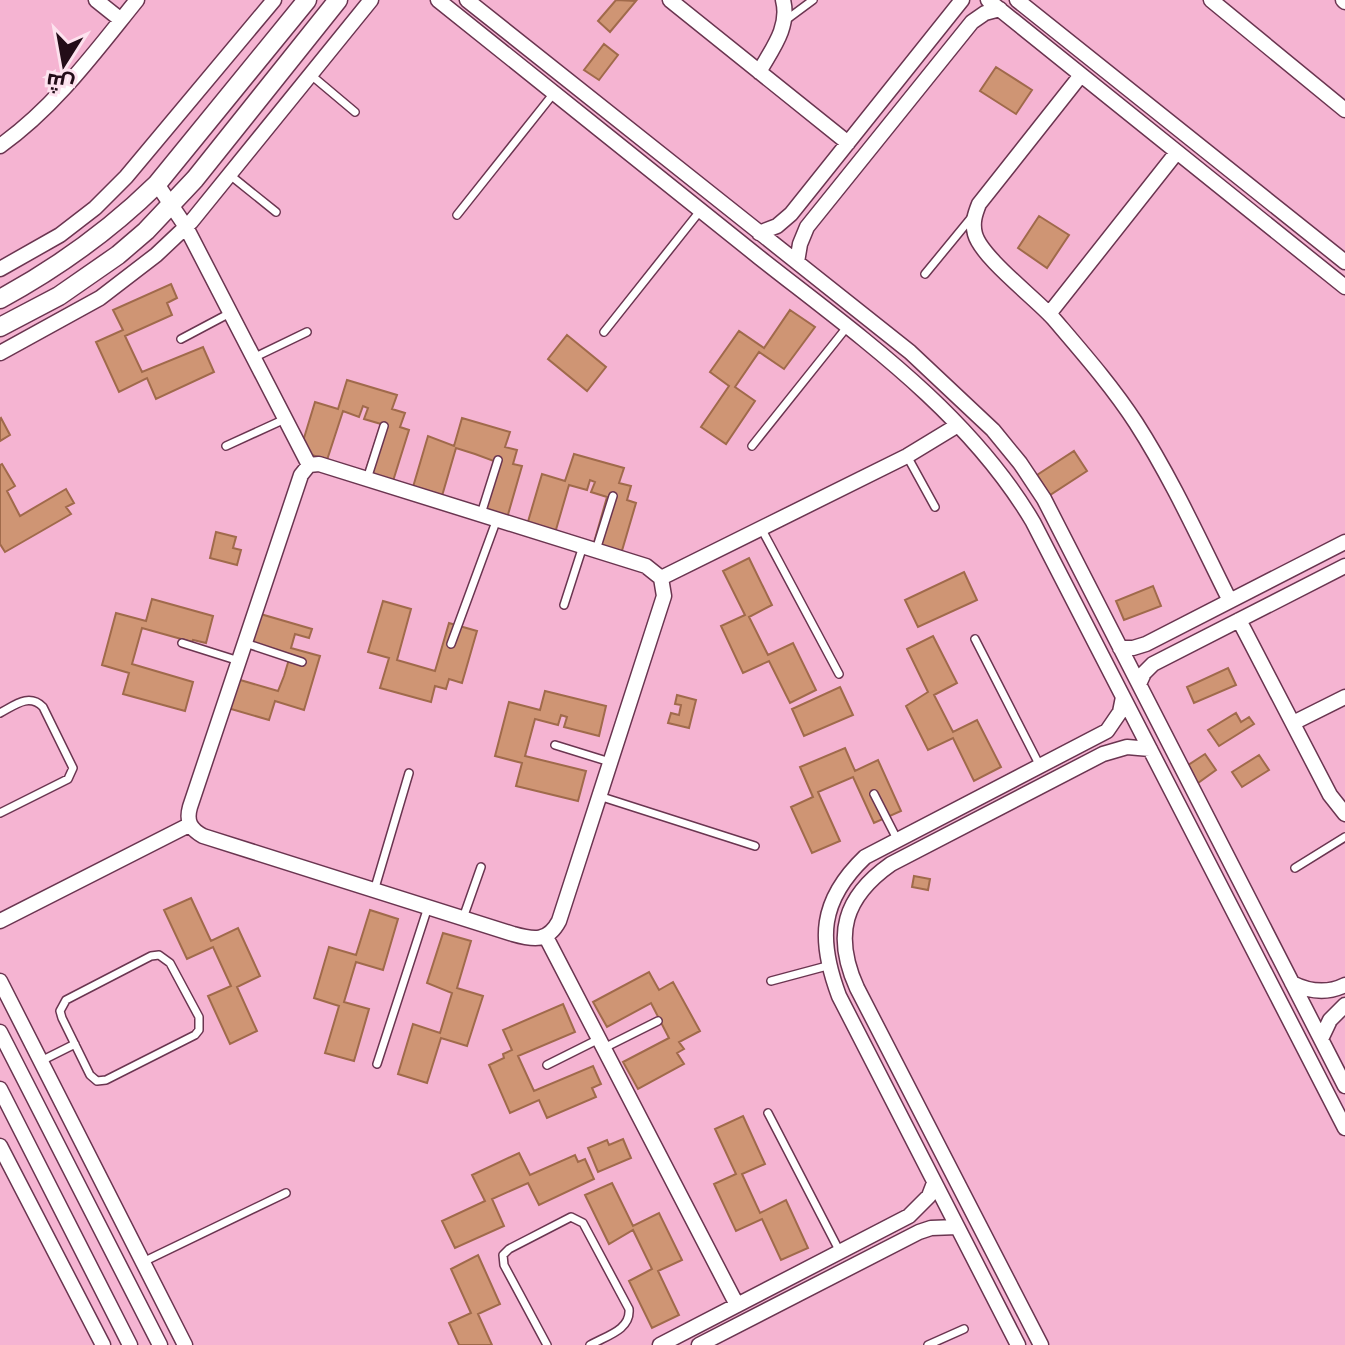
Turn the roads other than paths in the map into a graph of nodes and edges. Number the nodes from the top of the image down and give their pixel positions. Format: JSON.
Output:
{"nodes":[{"id":1,"x":96,"y":0,"type":"edge"},
{"id":2,"x":137,"y":0,"type":"edge"},
{"id":3,"x":274,"y":0,"type":"edge"},
{"id":4,"x":307,"y":0,"type":"edge"},
{"id":5,"x":338,"y":0,"type":"edge"},
{"id":6,"x":371,"y":0,"type":"edge"},
{"id":7,"x":438,"y":0,"type":"edge"},
{"id":8,"x":467,"y":0,"type":"edge"},
{"id":9,"x":670,"y":0,"type":"edge"},
{"id":10,"x":783,"y":0,"type":"edge"},
{"id":11,"x":813,"y":0,"type":"edge"},
{"id":12,"x":962,"y":0,"type":"edge"},
{"id":13,"x":1017,"y":0,"type":"edge"},
{"id":14,"x":1211,"y":0,"type":"edge"},
{"id":15,"x":994,"y":5,"type":"edge"},
{"id":16,"x":121,"y":20,"type":"junction"},
{"id":17,"x":785,"y":21,"type":"junction"},
{"id":18,"x":759,"y":72,"type":"junction"},
{"id":19,"x":311,"y":75,"type":"junction"},
{"id":20,"x":1081,"y":75,"type":"junction"},
{"id":21,"x":554,"y":93,"type":"junction"},
{"id":22,"x":1345,"y":110,"type":"edge"},
{"id":23,"x":355,"y":112,"type":"dead end"},
{"id":24,"x":848,"y":143,"type":"junction"},
{"id":25,"x":0,"y":146,"type":"edge"},
{"id":26,"x":1177,"y":152,"type":"junction"},
{"id":27,"x":230,"y":175,"type":"junction"},
{"id":28,"x":157,"y":184,"type":"junction"},
{"id":29,"x":171,"y":206,"type":"junction"},
{"id":30,"x":701,"y":210,"type":"junction"},
{"id":31,"x":276,"y":212,"type":"dead end"},
{"id":32,"x":975,"y":214,"type":"junction"},
{"id":33,"x":457,"y":215,"type":"dead end"},
{"id":34,"x":186,"y":227,"type":"junction"},
{"id":35,"x":759,"y":233,"type":"junction"},
{"id":36,"x":797,"y":262,"type":"junction"},
{"id":37,"x":1345,"y":262,"type":"edge"},
{"id":38,"x":0,"y":269,"type":"edge"},
{"id":39,"x":925,"y":274,"type":"dead end"},
{"id":40,"x":1345,"y":287,"type":"edge"},
{"id":41,"x":0,"y":299,"type":"edge"},
{"id":42,"x":230,"y":313,"type":"junction"},
{"id":43,"x":1049,"y":314,"type":"junction"},
{"id":44,"x":0,"y":327,"type":"edge"},
{"id":45,"x":847,"y":327,"type":"junction"},
{"id":46,"x":307,"y":332,"type":"dead end"},
{"id":47,"x":604,"y":332,"type":"dead end"},
{"id":48,"x":181,"y":339,"type":"dead end"},
{"id":49,"x":0,"y":353,"type":"edge"},
{"id":50,"x":253,"y":358,"type":"junction"},
{"id":51,"x":285,"y":419,"type":"junction"},
{"id":52,"x":958,"y":425,"type":"junction"},
{"id":53,"x":384,"y":426,"type":"dead end"},
{"id":54,"x":226,"y":446,"type":"dead end"},
{"id":55,"x":752,"y":446,"type":"dead end"},
{"id":56,"x":907,"y":456,"type":"junction"},
{"id":57,"x":498,"y":460,"type":"dead end"},
{"id":58,"x":309,"y":465,"type":"junction"},
{"id":59,"x":367,"y":479,"type":"junction"},
{"id":60,"x":613,"y":496,"type":"dead end"},
{"id":61,"x":935,"y":507,"type":"dead end"},
{"id":62,"x":481,"y":514,"type":"junction"},
{"id":63,"x":497,"y":519,"type":"junction"},
{"id":64,"x":761,"y":528,"type":"junction"},
{"id":65,"x":1345,"y":542,"type":"edge"},
{"id":66,"x":589,"y":548,"type":"junction"},
{"id":67,"x":1345,"y":566,"type":"edge"},
{"id":68,"x":661,"y":578,"type":"junction"},
{"id":69,"x":1230,"y":601,"type":"junction"},
{"id":70,"x":564,"y":605,"type":"dead end"},
{"id":71,"x":1239,"y":620,"type":"junction"},
{"id":72,"x":975,"y":639,"type":"dead end"},
{"id":73,"x":182,"y":643,"type":"dead end"},
{"id":74,"x":245,"y":643,"type":"junction"},
{"id":75,"x":451,"y":644,"type":"dead end"},
{"id":76,"x":1120,"y":648,"type":"junction"},
{"id":77,"x":239,"y":661,"type":"junction"},
{"id":78,"x":302,"y":662,"type":"dead end"},
{"id":79,"x":839,"y":674,"type":"dead end"},
{"id":80,"x":1139,"y":684,"type":"junction"},
{"id":81,"x":1123,"y":696,"type":"junction"},
{"id":82,"x":1345,"y":697,"type":"edge"},
{"id":83,"x":0,"y":713,"type":"edge"},
{"id":84,"x":1293,"y":723,"type":"junction"},
{"id":85,"x":555,"y":745,"type":"dead end"},
{"id":86,"x":1150,"y":749,"type":"junction"},
{"id":87,"x":1069,"y":751,"type":"junction"},
{"id":88,"x":610,"y":762,"type":"junction"},
{"id":89,"x":1040,"y":766,"type":"junction"},
{"id":90,"x":1078,"y":767,"type":"junction"},
{"id":91,"x":409,"y":773,"type":"dead end"},
{"id":92,"x":874,"y":794,"type":"dead end"},
{"id":93,"x":599,"y":796,"type":"junction"},
{"id":94,"x":0,"y":813,"type":"edge"},
{"id":95,"x":1345,"y":814,"type":"edge"},
{"id":96,"x":189,"y":825,"type":"junction"},
{"id":97,"x":1345,"y":837,"type":"edge"},
{"id":98,"x":897,"y":839,"type":"junction"},
{"id":99,"x":755,"y":846,"type":"dead end"},
{"id":100,"x":481,"y":867,"type":"dead end"},
{"id":101,"x":1295,"y":868,"type":"dead end"},
{"id":102,"x":374,"y":891,"type":"junction"},
{"id":103,"x":428,"y":907,"type":"junction"},
{"id":104,"x":463,"y":918,"type":"junction"},
{"id":105,"x":0,"y":921,"type":"edge"},
{"id":106,"x":546,"y":937,"type":"junction"},
{"id":107,"x":827,"y":966,"type":"junction"},
{"id":108,"x":0,"y":981,"type":"edge"},
{"id":109,"x":771,"y":981,"type":"dead end"},
{"id":110,"x":1292,"y":983,"type":"junction"},
{"id":111,"x":1345,"y":985,"type":"edge"},
{"id":112,"x":1345,"y":1005,"type":"edge"},
{"id":113,"x":658,"y":1021,"type":"dead end"},
{"id":114,"x":0,"y":1032,"type":"edge"},
{"id":115,"x":1321,"y":1039,"type":"junction"},
{"id":116,"x":75,"y":1044,"type":"junction"},
{"id":117,"x":602,"y":1044,"type":"junction"},
{"id":118,"x":41,"y":1061,"type":"junction"},
{"id":119,"x":377,"y":1064,"type":"dead end"},
{"id":120,"x":547,"y":1065,"type":"dead end"},
{"id":121,"x":1345,"y":1086,"type":"edge"},
{"id":122,"x":0,"y":1089,"type":"edge"},
{"id":123,"x":768,"y":1113,"type":"dead end"},
{"id":124,"x":1345,"y":1128,"type":"edge"},
{"id":125,"x":0,"y":1146,"type":"edge"},
{"id":126,"x":934,"y":1183,"type":"junction"},
{"id":127,"x":286,"y":1193,"type":"dead end"},
{"id":128,"x":969,"y":1207,"type":"junction"},
{"id":129,"x":954,"y":1221,"type":"junction"},
{"id":130,"x":887,"y":1227,"type":"junction"},
{"id":131,"x":895,"y":1244,"type":"junction"},
{"id":132,"x":840,"y":1252,"type":"junction"},
{"id":133,"x":143,"y":1262,"type":"junction"},
{"id":134,"x":737,"y":1305,"type":"junction"},
{"id":135,"x":964,"y":1329,"type":"dead end"},
{"id":136,"x":594,"y":1344,"type":"edge"},
{"id":137,"x":103,"y":1345,"type":"edge"},
{"id":138,"x":130,"y":1345,"type":"edge"},
{"id":139,"x":160,"y":1345,"type":"edge"},
{"id":140,"x":185,"y":1345,"type":"edge"},
{"id":141,"x":547,"y":1345,"type":"edge"},
{"id":142,"x":660,"y":1345,"type":"edge"},
{"id":143,"x":699,"y":1345,"type":"edge"},
{"id":144,"x":928,"y":1345,"type":"edge"},
{"id":145,"x":1018,"y":1345,"type":"edge"},
{"id":146,"x":1041,"y":1345,"type":"edge"}],
"edges":[{"from":1,"to":16,"type":"street"},
{"from":2,"to":16,"type":"street"},
{"from":3,"to":38,"type":"street"},
{"from":4,"to":28,"type":"street"},
{"from":5,"to":29,"type":"street"},
{"from":6,"to":19,"type":"street"},
{"from":7,"to":21,"type":"street"},
{"from":8,"to":35,"type":"street"},
{"from":9,"to":18,"type":"street"},
{"from":10,"to":17,"type":"street"},
{"from":11,"to":17,"type":"lane"},
{"from":12,"to":24,"type":"street"},
{"from":13,"to":37,"type":"street"},
{"from":14,"to":22,"type":"street"},
{"from":15,"to":20,"type":"street"},
{"from":15,"to":36,"type":"street"},
{"from":16,"to":25,"type":"street"},
{"from":17,"to":18,"type":"street"},
{"from":18,"to":24,"type":"street"},
{"from":19,"to":23,"type":"lane"},
{"from":19,"to":27,"type":"street"},
{"from":20,"to":26,"type":"street"},
{"from":20,"to":32,"type":"street"},
{"from":21,"to":30,"type":"street"},
{"from":21,"to":33,"type":"lane"},
{"from":24,"to":35,"type":"street"},
{"from":26,"to":40,"type":"street"},
{"from":26,"to":43,"type":"street"},
{"from":27,"to":31,"type":"lane"},
{"from":27,"to":34,"type":"street"},
{"from":28,"to":29,"type":"street"},
{"from":28,"to":41,"type":"street"},
{"from":29,"to":34,"type":"street"},
{"from":29,"to":44,"type":"street"},
{"from":30,"to":45,"type":"street"},
{"from":30,"to":47,"type":"lane"},
{"from":32,"to":39,"type":"lane"},
{"from":32,"to":43,"type":"street"},
{"from":34,"to":42,"type":"street"},
{"from":34,"to":49,"type":"street"},
{"from":35,"to":36,"type":"street"},
{"from":36,"to":76,"type":"street"},
{"from":42,"to":48,"type":"lane"},
{"from":42,"to":50,"type":"street"},
{"from":43,"to":69,"type":"street"},
{"from":45,"to":52,"type":"street"},
{"from":45,"to":55,"type":"lane"},
{"from":46,"to":50,"type":"lane"},
{"from":50,"to":51,"type":"street"},
{"from":51,"to":54,"type":"lane"},
{"from":51,"to":58,"type":"street"},
{"from":52,"to":56,"type":"street"},
{"from":52,"to":81,"type":"street"},
{"from":53,"to":59,"type":"lane"},
{"from":56,"to":61,"type":"lane"},
{"from":56,"to":64,"type":"street"},
{"from":57,"to":62,"type":"lane"},
{"from":58,"to":59,"type":"street"},
{"from":58,"to":74,"type":"street"},
{"from":59,"to":62,"type":"street"},
{"from":60,"to":66,"type":"lane"},
{"from":62,"to":63,"type":"street"},
{"from":63,"to":66,"type":"street"},
{"from":63,"to":75,"type":"lane"},
{"from":64,"to":68,"type":"street"},
{"from":64,"to":79,"type":"lane"},
{"from":65,"to":69,"type":"street"},
{"from":66,"to":68,"type":"street"},
{"from":66,"to":70,"type":"lane"},
{"from":67,"to":71,"type":"street"},
{"from":68,"to":88,"type":"street"},
{"from":69,"to":76,"type":"street"},
{"from":71,"to":80,"type":"street"},
{"from":71,"to":84,"type":"street"},
{"from":72,"to":89,"type":"lane"},
{"from":73,"to":77,"type":"lane"},
{"from":74,"to":77,"type":"street"},
{"from":74,"to":78,"type":"lane"},
{"from":76,"to":80,"type":"street"},
{"from":77,"to":96,"type":"street"},
{"from":80,"to":110,"type":"street"},
{"from":81,"to":86,"type":"street"},
{"from":81,"to":87,"type":"street"},
{"from":82,"to":84,"type":"street"},
{"from":83,"to":94,"type":"lane"},
{"from":84,"to":95,"type":"street"},
{"from":85,"to":88,"type":"lane"},
{"from":86,"to":90,"type":"street"},
{"from":86,"to":124,"type":"street"},
{"from":87,"to":89,"type":"street"},
{"from":87,"to":90,"type":"street"},
{"from":88,"to":93,"type":"street"},
{"from":89,"to":98,"type":"street"},
{"from":90,"to":128,"type":"street"},
{"from":91,"to":102,"type":"lane"},
{"from":92,"to":98,"type":"lane"},
{"from":93,"to":99,"type":"lane"},
{"from":93,"to":106,"type":"street"},
{"from":96,"to":102,"type":"street"},
{"from":96,"to":105,"type":"street"},
{"from":97,"to":101,"type":"lane"},
{"from":98,"to":107,"type":"street"},
{"from":100,"to":104,"type":"lane"},
{"from":102,"to":103,"type":"street"},
{"from":103,"to":104,"type":"street"},
{"from":103,"to":119,"type":"lane"},
{"from":104,"to":106,"type":"street"},
{"from":106,"to":117,"type":"street"},
{"from":107,"to":109,"type":"lane"},
{"from":107,"to":126,"type":"street"},
{"from":108,"to":118,"type":"street"},
{"from":110,"to":111,"type":"street"},
{"from":110,"to":115,"type":"street"},
{"from":112,"to":115,"type":"street"},
{"from":113,"to":117,"type":"lane"},
{"from":114,"to":139,"type":"street"},
{"from":115,"to":121,"type":"street"},
{"from":116,"to":116,"type":"lane"},
{"from":116,"to":118,"type":"lane"},
{"from":117,"to":120,"type":"lane"},
{"from":117,"to":134,"type":"street"},
{"from":118,"to":133,"type":"street"},
{"from":122,"to":138,"type":"street"},
{"from":123,"to":132,"type":"lane"},
{"from":125,"to":137,"type":"street"},
{"from":126,"to":129,"type":"street"},
{"from":126,"to":130,"type":"street"},
{"from":127,"to":133,"type":"lane"},
{"from":128,"to":129,"type":"street"},
{"from":128,"to":146,"type":"street"},
{"from":129,"to":131,"type":"street"},
{"from":129,"to":145,"type":"street"},
{"from":130,"to":131,"type":"street"},
{"from":130,"to":132,"type":"street"},
{"from":131,"to":143,"type":"street"},
{"from":132,"to":134,"type":"street"},
{"from":133,"to":140,"type":"street"},
{"from":134,"to":142,"type":"street"},
{"from":135,"to":144,"type":"lane"},
{"from":136,"to":141,"type":"lane"}]}
